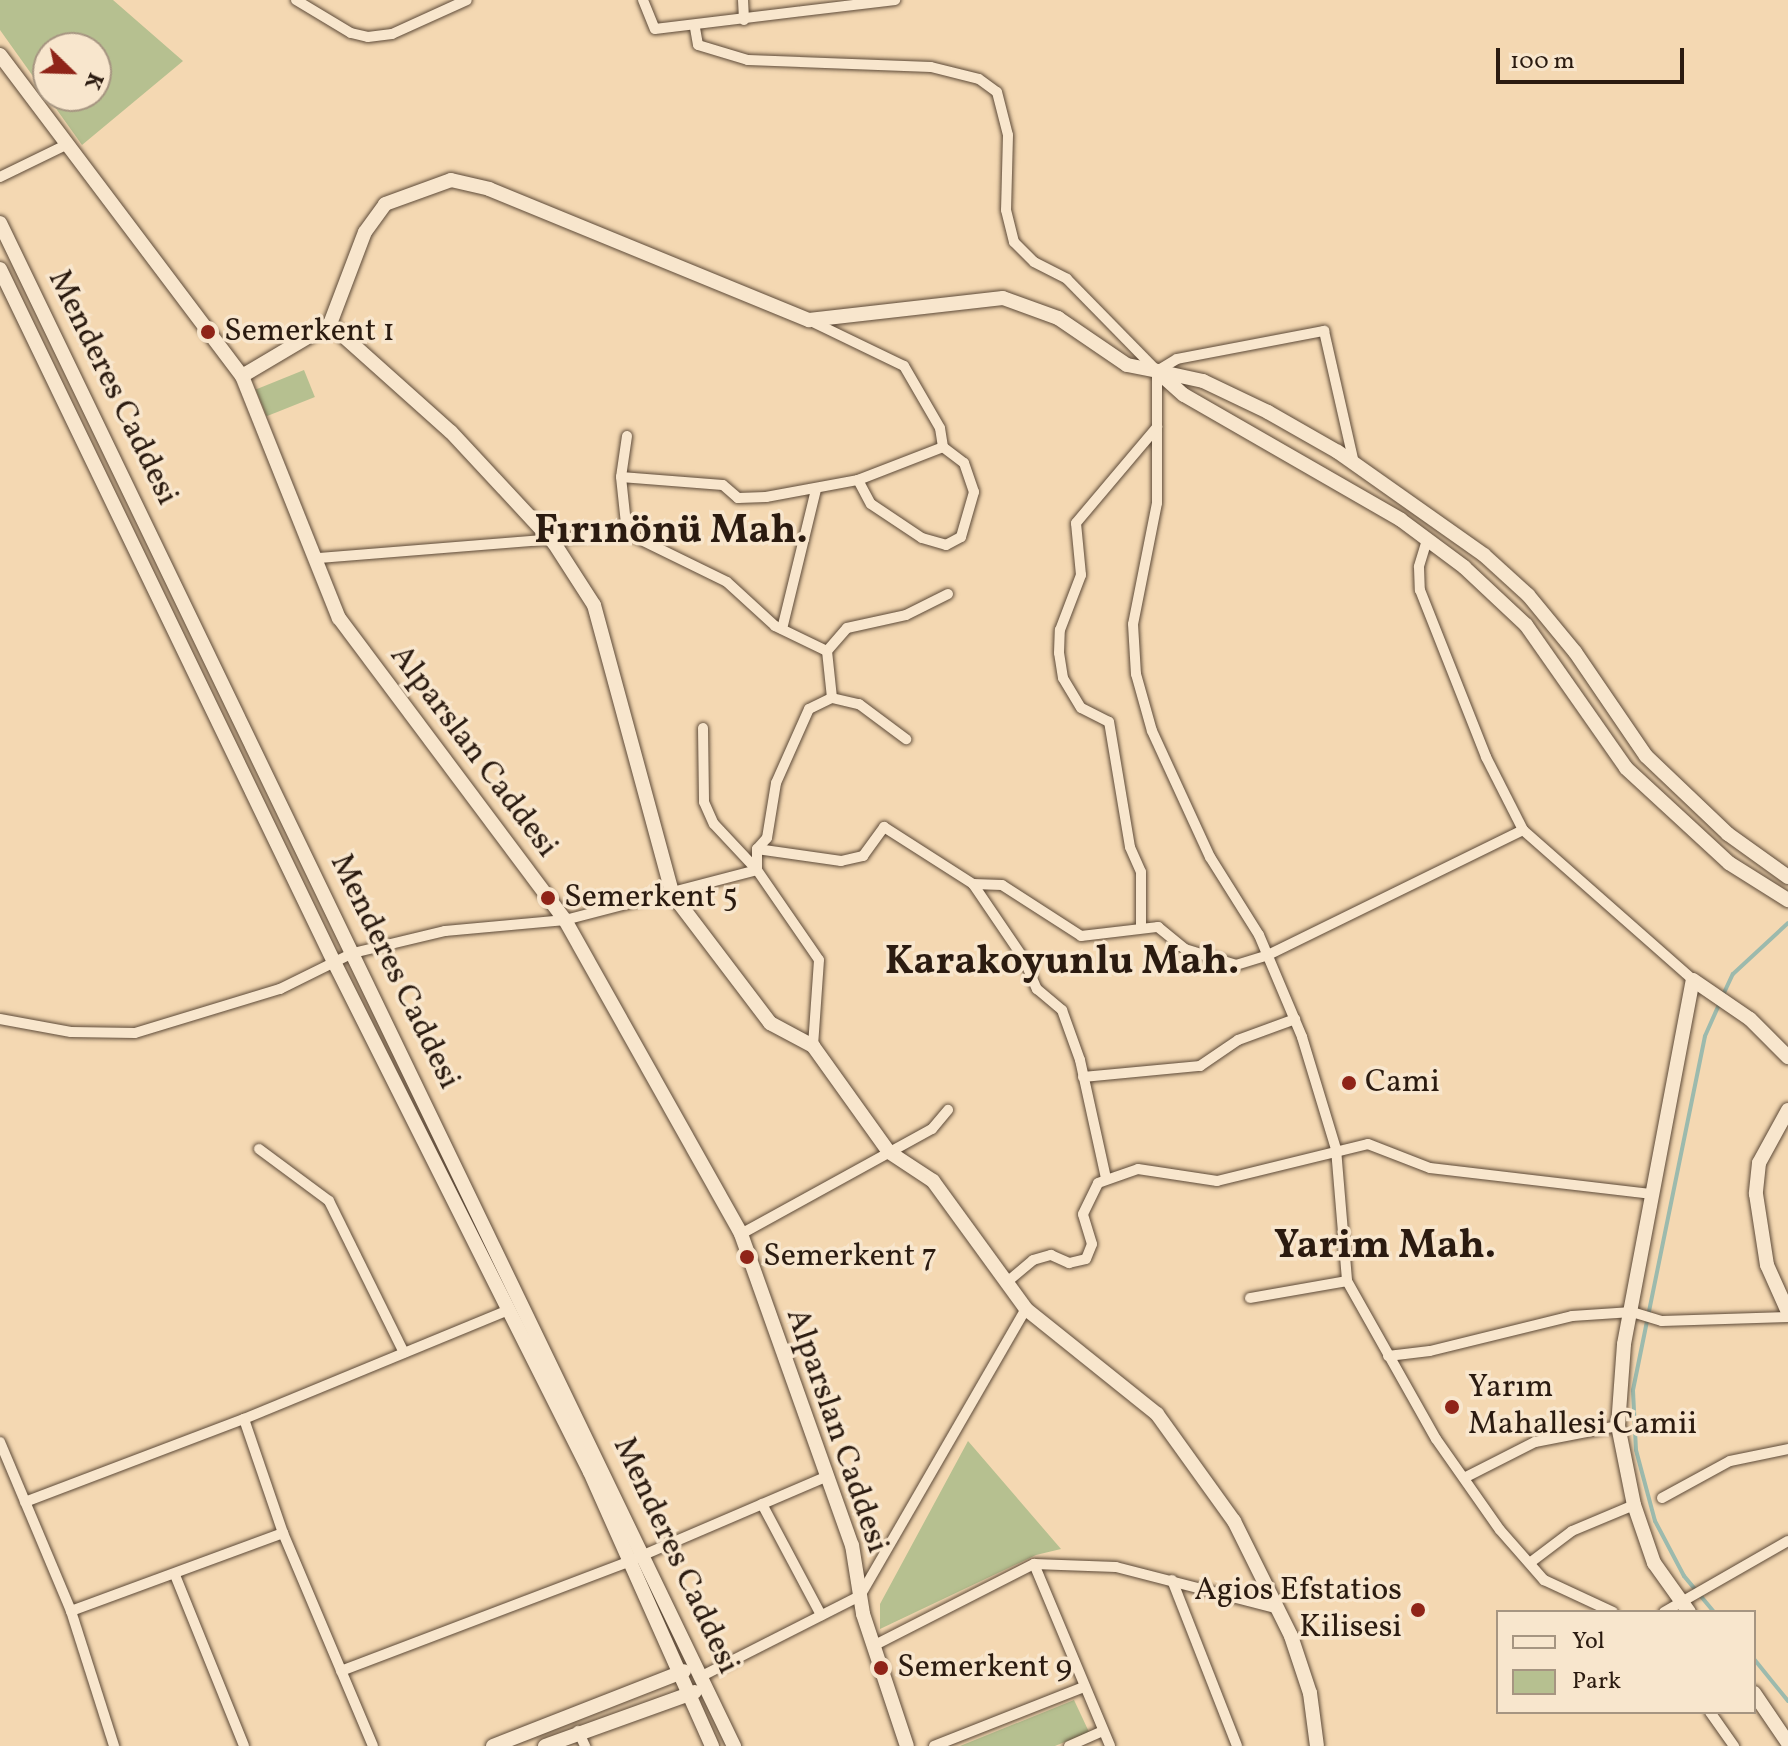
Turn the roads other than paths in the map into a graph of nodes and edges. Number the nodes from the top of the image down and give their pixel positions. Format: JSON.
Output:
{"nodes":[{"id":1,"x":296,"y":0,"type":"edge"},
{"id":2,"x":467,"y":0,"type":"edge"},
{"id":3,"x":643,"y":0,"type":"edge"},
{"id":4,"x":743,"y":0,"type":"edge"},
{"id":5,"x":895,"y":0,"type":"edge"},
{"id":6,"x":744,"y":20,"type":"junction"},
{"id":7,"x":695,"y":28,"type":"junction"},
{"id":8,"x":0,"y":55,"type":"edge"},
{"id":9,"x":68,"y":144,"type":"junction"},
{"id":10,"x":0,"y":177,"type":"edge"},
{"id":11,"x":0,"y":223,"type":"edge"},
{"id":12,"x":0,"y":269,"type":"edge"},
{"id":13,"x":809,"y":320,"type":"junction"},
{"id":14,"x":330,"y":324,"type":"junction"},
{"id":15,"x":1157,"y":371,"type":"junction"},
{"id":16,"x":242,"y":376,"type":"junction"},
{"id":17,"x":1157,"y":427,"type":"junction"},
{"id":18,"x":627,"y":436,"type":"dead end"},
{"id":19,"x":943,"y":447,"type":"junction"},
{"id":20,"x":1354,"y":463,"type":"junction"},
{"id":21,"x":621,"y":477,"type":"junction"},
{"id":22,"x":858,"y":480,"type":"junction"},
{"id":23,"x":816,"y":489,"type":"junction"},
{"id":24,"x":627,"y":533,"type":"junction"},
{"id":25,"x":1427,"y":540,"type":"junction"},
{"id":26,"x":554,"y":543,"type":"junction"},
{"id":27,"x":319,"y":558,"type":"junction"},
{"id":28,"x":948,"y":594,"type":"dead end"},
{"id":29,"x":782,"y":629,"type":"junction"},
{"id":30,"x":827,"y":651,"type":"junction"},
{"id":31,"x":832,"y":698,"type":"junction"},
{"id":32,"x":703,"y":728,"type":"dead end"},
{"id":33,"x":906,"y":739,"type":"dead end"},
{"id":34,"x":1523,"y":830,"type":"junction"},
{"id":35,"x":757,"y":849,"type":"junction"},
{"id":36,"x":757,"y":870,"type":"junction"},
{"id":37,"x":1788,"y":877,"type":"edge"},
{"id":38,"x":973,"y":884,"type":"junction"},
{"id":39,"x":673,"y":895,"type":"junction"},
{"id":40,"x":1788,"y":900,"type":"edge"},
{"id":41,"x":565,"y":920,"type":"junction"},
{"id":42,"x":1141,"y":928,"type":"junction"},
{"id":43,"x":353,"y":953,"type":"junction"},
{"id":44,"x":1268,"y":955,"type":"junction"},
{"id":45,"x":334,"y":962,"type":"junction"},
{"id":46,"x":1693,"y":980,"type":"junction"},
{"id":47,"x":0,"y":1019,"type":"edge"},
{"id":48,"x":1295,"y":1019,"type":"junction"},
{"id":49,"x":813,"y":1046,"type":"junction"},
{"id":50,"x":1788,"y":1057,"type":"edge"},
{"id":51,"x":1083,"y":1077,"type":"junction"},
{"id":52,"x":948,"y":1110,"type":"dead end"},
{"id":53,"x":1788,"y":1110,"type":"edge"},
{"id":54,"x":259,"y":1149,"type":"dead end"},
{"id":55,"x":1336,"y":1149,"type":"junction"},
{"id":56,"x":889,"y":1152,"type":"junction"},
{"id":57,"x":1106,"y":1178,"type":"junction"},
{"id":58,"x":1652,"y":1194,"type":"junction"},
{"id":59,"x":741,"y":1234,"type":"junction"},
{"id":60,"x":1347,"y":1281,"type":"junction"},
{"id":61,"x":1007,"y":1282,"type":"junction"},
{"id":62,"x":1250,"y":1298,"type":"dead end"},
{"id":63,"x":1026,"y":1309,"type":"junction"},
{"id":64,"x":508,"y":1310,"type":"junction"},
{"id":65,"x":1632,"y":1312,"type":"junction"},
{"id":66,"x":1788,"y":1315,"type":"edge"},
{"id":67,"x":404,"y":1353,"type":"junction"},
{"id":68,"x":1388,"y":1356,"type":"junction"},
{"id":69,"x":244,"y":1419,"type":"junction"},
{"id":70,"x":1618,"y":1426,"type":"junction"},
{"id":71,"x":0,"y":1442,"type":"edge"},
{"id":72,"x":1788,"y":1449,"type":"edge"},
{"id":73,"x":828,"y":1476,"type":"junction"},
{"id":74,"x":1464,"y":1478,"type":"junction"},
{"id":75,"x":1662,"y":1498,"type":"dead end"},
{"id":76,"x":25,"y":1502,"type":"junction"},
{"id":77,"x":762,"y":1504,"type":"junction"},
{"id":78,"x":1634,"y":1505,"type":"junction"},
{"id":79,"x":283,"y":1533,"type":"junction"},
{"id":80,"x":1788,"y":1541,"type":"edge"},
{"id":81,"x":645,"y":1554,"type":"junction"},
{"id":82,"x":630,"y":1560,"type":"junction"},
{"id":83,"x":1531,"y":1562,"type":"junction"},
{"id":84,"x":1034,"y":1564,"type":"junction"},
{"id":85,"x":175,"y":1575,"type":"junction"},
{"id":86,"x":1172,"y":1580,"type":"junction"},
{"id":87,"x":860,"y":1596,"type":"junction"},
{"id":88,"x":1686,"y":1605,"type":"edge"},
{"id":89,"x":1276,"y":1608,"type":"junction"},
{"id":90,"x":1609,"y":1610,"type":"edge"},
{"id":91,"x":71,"y":1611,"type":"junction"},
{"id":92,"x":821,"y":1615,"type":"junction"},
{"id":93,"x":873,"y":1646,"type":"junction"},
{"id":94,"x":341,"y":1671,"type":"junction"},
{"id":95,"x":676,"y":1674,"type":"junction"},
{"id":96,"x":700,"y":1677,"type":"junction"},
{"id":97,"x":1084,"y":1687,"type":"junction"},
{"id":98,"x":686,"y":1695,"type":"junction"},
{"id":99,"x":1756,"y":1696,"type":"edge"},
{"id":100,"x":1711,"y":1714,"type":"edge"},
{"id":101,"x":578,"y":1731,"type":"junction"},
{"id":102,"x":1103,"y":1731,"type":"junction"},
{"id":103,"x":1788,"y":1743,"type":"edge"},
{"id":104,"x":114,"y":1746,"type":"edge"},
{"id":105,"x":244,"y":1746,"type":"edge"},
{"id":106,"x":373,"y":1746,"type":"edge"},
{"id":107,"x":493,"y":1746,"type":"edge"},
{"id":108,"x":545,"y":1746,"type":"edge"},
{"id":109,"x":585,"y":1746,"type":"edge"},
{"id":110,"x":712,"y":1746,"type":"edge"},
{"id":111,"x":734,"y":1746,"type":"edge"},
{"id":112,"x":907,"y":1746,"type":"edge"},
{"id":113,"x":934,"y":1746,"type":"edge"},
{"id":114,"x":1069,"y":1746,"type":"edge"},
{"id":115,"x":1110,"y":1746,"type":"edge"},
{"id":116,"x":1237,"y":1746,"type":"edge"},
{"id":117,"x":1317,"y":1746,"type":"edge"},
{"id":118,"x":1734,"y":1746,"type":"edge"}],
"edges":[{"from":1,"to":2,"type":"street"},
{"from":3,"to":7,"type":"street"},
{"from":4,"to":6,"type":"street"},
{"from":5,"to":6,"type":"street"},
{"from":6,"to":7,"type":"street"},
{"from":7,"to":15,"type":"street"},
{"from":8,"to":9,"type":"main road","name":"Alparslan Caddesi"},
{"from":9,"to":10,"type":"street"},
{"from":9,"to":16,"type":"main road","name":"Alparslan Caddesi"},
{"from":11,"to":43,"type":"main road","name":"Menderes Caddesi"},
{"from":12,"to":45,"type":"main road","name":"Menderes Caddesi"},
{"from":13,"to":14,"type":"main road"},
{"from":13,"to":15,"type":"main road"},
{"from":13,"to":19,"type":"street"},
{"from":14,"to":16,"type":"main road"},
{"from":14,"to":26,"type":"main road"},
{"from":15,"to":17,"type":"street"},
{"from":15,"to":20,"type":"main road"},
{"from":15,"to":20,"type":"street"},
{"from":15,"to":25,"type":"main road"},
{"from":16,"to":27,"type":"main road","name":"Alparslan Caddesi"},
{"from":17,"to":42,"type":"street"},
{"from":17,"to":44,"type":"street"},
{"from":18,"to":21,"type":"street"},
{"from":19,"to":22,"type":"street"},
{"from":19,"to":22,"type":"street"},
{"from":20,"to":37,"type":"main road"},
{"from":21,"to":23,"type":"street"},
{"from":21,"to":24,"type":"street"},
{"from":22,"to":23,"type":"street"},
{"from":23,"to":29,"type":"street"},
{"from":24,"to":26,"type":"street"},
{"from":24,"to":29,"type":"street"},
{"from":25,"to":34,"type":"street"},
{"from":25,"to":40,"type":"main road"},
{"from":26,"to":27,"type":"street"},
{"from":26,"to":39,"type":"main road"},
{"from":27,"to":41,"type":"main road","name":"Alparslan Caddesi"},
{"from":28,"to":30,"type":"street"},
{"from":29,"to":30,"type":"street"},
{"from":30,"to":31,"type":"street"},
{"from":31,"to":33,"type":"street"},
{"from":31,"to":35,"type":"street"},
{"from":32,"to":36,"type":"street"},
{"from":34,"to":44,"type":"street"},
{"from":34,"to":46,"type":"street"},
{"from":35,"to":36,"type":"street"},
{"from":35,"to":38,"type":"street"},
{"from":36,"to":39,"type":"street"},
{"from":36,"to":49,"type":"street"},
{"from":38,"to":42,"type":"street"},
{"from":38,"to":51,"type":"street"},
{"from":39,"to":41,"type":"street"},
{"from":39,"to":49,"type":"main road"},
{"from":41,"to":43,"type":"street"},
{"from":41,"to":59,"type":"main road","name":"Alparslan Caddesi"},
{"from":42,"to":44,"type":"street"},
{"from":43,"to":45,"type":"street"},
{"from":43,"to":81,"type":"main road","name":"Menderes Caddesi"},
{"from":44,"to":48,"type":"street"},
{"from":45,"to":47,"type":"street"},
{"from":45,"to":64,"type":"main road","name":"Menderes Caddesi"},
{"from":46,"to":50,"type":"main road"},
{"from":46,"to":58,"type":"main road"},
{"from":48,"to":51,"type":"street"},
{"from":48,"to":55,"type":"street"},
{"from":49,"to":56,"type":"main road"},
{"from":51,"to":57,"type":"street"},
{"from":52,"to":56,"type":"street"},
{"from":53,"to":66,"type":"main road"},
{"from":54,"to":67,"type":"street"},
{"from":55,"to":57,"type":"street"},
{"from":55,"to":58,"type":"street"},
{"from":55,"to":60,"type":"street"},
{"from":56,"to":59,"type":"street"},
{"from":56,"to":61,"type":"main road"},
{"from":57,"to":61,"type":"street"},
{"from":58,"to":65,"type":"main road"},
{"from":59,"to":73,"type":"main road","name":"Alparslan Caddesi"},
{"from":60,"to":62,"type":"street"},
{"from":60,"to":68,"type":"street"},
{"from":61,"to":63,"type":"main road"},
{"from":63,"to":87,"type":"street"},
{"from":63,"to":89,"type":"main road"},
{"from":64,"to":67,"type":"street"},
{"from":64,"to":82,"type":"main road","name":"Menderes Caddesi"},
{"from":65,"to":66,"type":"street"},
{"from":65,"to":68,"type":"street"},
{"from":65,"to":70,"type":"main road"},
{"from":67,"to":69,"type":"street"},
{"from":68,"to":74,"type":"street"},
{"from":69,"to":76,"type":"street"},
{"from":69,"to":79,"type":"street"},
{"from":70,"to":74,"type":"street"},
{"from":70,"to":78,"type":"main road"},
{"from":71,"to":76,"type":"street"},
{"from":72,"to":75,"type":"street"},
{"from":73,"to":77,"type":"street"},
{"from":73,"to":87,"type":"main road","name":"Alparslan Caddesi"},
{"from":74,"to":83,"type":"street"},
{"from":76,"to":91,"type":"street"},
{"from":77,"to":81,"type":"street"},
{"from":77,"to":92,"type":"street"},
{"from":78,"to":83,"type":"street"},
{"from":78,"to":88,"type":"main road"},
{"from":79,"to":85,"type":"street"},
{"from":79,"to":94,"type":"street"},
{"from":80,"to":88,"type":"street"},
{"from":81,"to":82,"type":"street"},
{"from":81,"to":96,"type":"main road","name":"Menderes Caddesi"},
{"from":82,"to":94,"type":"street"},
{"from":82,"to":95,"type":"main road","name":"Menderes Caddesi"},
{"from":83,"to":90,"type":"street"},
{"from":84,"to":86,"type":"street"},
{"from":84,"to":93,"type":"street"},
{"from":84,"to":97,"type":"street"},
{"from":85,"to":91,"type":"street"},
{"from":85,"to":105,"type":"street"},
{"from":86,"to":89,"type":"street"},
{"from":86,"to":116,"type":"street"},
{"from":87,"to":92,"type":"street"},
{"from":87,"to":93,"type":"main road","name":"Alparslan Caddesi"},
{"from":89,"to":117,"type":"main road"},
{"from":91,"to":104,"type":"street"},
{"from":92,"to":96,"type":"street"},
{"from":93,"to":112,"type":"main road","name":"Alparslan Caddesi"},
{"from":94,"to":106,"type":"street"},
{"from":95,"to":96,"type":"main road"},
{"from":95,"to":98,"type":"main road","name":"Menderes Caddesi"},
{"from":95,"to":107,"type":"main road"},
{"from":96,"to":98,"type":"main road"},
{"from":96,"to":111,"type":"main road","name":"Menderes Caddesi"},
{"from":97,"to":102,"type":"street"},
{"from":97,"to":113,"type":"street"},
{"from":98,"to":101,"type":"main road"},
{"from":98,"to":110,"type":"main road","name":"Menderes Caddesi"},
{"from":99,"to":103,"type":"main road"},
{"from":100,"to":118,"type":"street"},
{"from":101,"to":108,"type":"main road"},
{"from":101,"to":109,"type":"street"},
{"from":102,"to":114,"type":"street"},
{"from":102,"to":115,"type":"street"}]}
